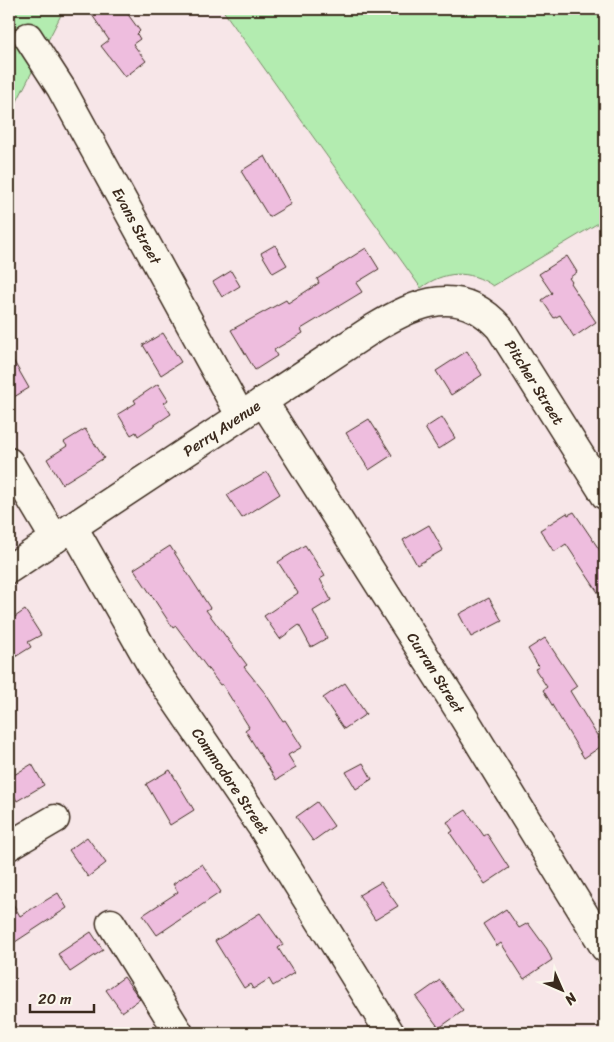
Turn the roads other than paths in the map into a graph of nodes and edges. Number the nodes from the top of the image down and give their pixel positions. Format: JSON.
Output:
{"nodes":[{"id":1,"x":28,"y":37,"type":"dead end"},
{"id":2,"x":441,"y":300,"type":"joint"},
{"id":3,"x":263,"y":401,"type":"junction"},
{"id":4,"x":240,"y":416,"type":"junction"},
{"id":5,"x":9,"y":462,"type":"edge"},
{"id":6,"x":605,"y":495,"type":"edge"},
{"id":7,"x":64,"y":533,"type":"junction"},
{"id":8,"x":9,"y":569,"type":"edge"},
{"id":9,"x":55,"y":819,"type":"dead end"},
{"id":10,"x":9,"y":846,"type":"edge"},
{"id":11,"x":111,"y":923,"type":"dead end"},
{"id":12,"x":605,"y":948,"type":"edge"},
{"id":13,"x":179,"y":1033,"type":"edge"},
{"id":14,"x":390,"y":1033,"type":"edge"}],
"edges":[{"from":1,"to":4,"type":"street","name":"Evans Street"},
{"from":2,"to":3,"type":"street","name":"Perry Avenue"},
{"from":2,"to":6,"type":"street","name":"Pitcher Street"},
{"from":3,"to":4,"type":"street","name":"Perry Avenue"},
{"from":3,"to":12,"type":"street","name":"Curran Street"},
{"from":4,"to":7,"type":"street","name":"Perry Avenue"},
{"from":5,"to":7,"type":"street","name":"Commodore Street"},
{"from":7,"to":8,"type":"street","name":"Perry Avenue"},
{"from":7,"to":14,"type":"street","name":"Commodore Street"},
{"from":9,"to":10,"type":"street"},
{"from":11,"to":13,"type":"street"}]}
